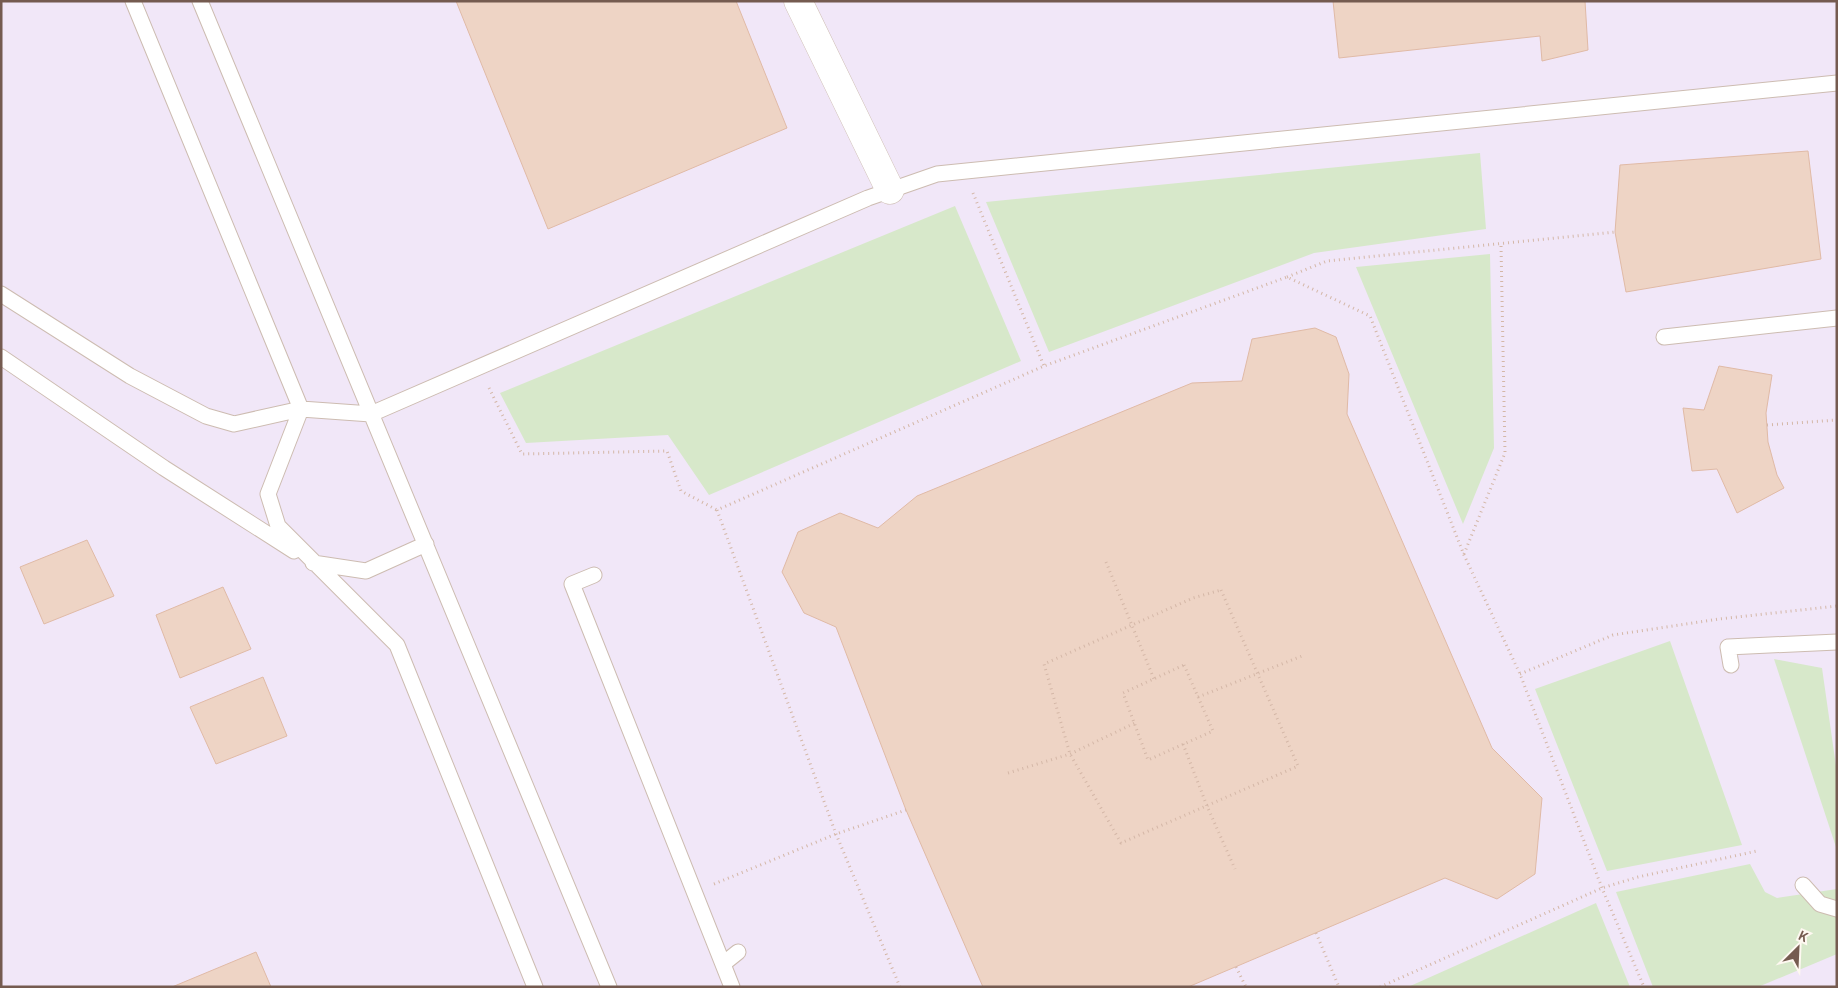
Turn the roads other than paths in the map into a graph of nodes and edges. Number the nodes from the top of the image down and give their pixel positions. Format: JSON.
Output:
{"nodes":[{"id":1,"x":133,"y":1,"type":"edge"},
{"id":2,"x":200,"y":1,"type":"edge"},
{"id":3,"x":798,"y":1,"type":"edge"},
{"id":4,"x":1837,"y":83,"type":"edge"},
{"id":5,"x":890,"y":190,"type":"junction"},
{"id":6,"x":1,"y":294,"type":"edge"},
{"id":7,"x":1837,"y":318,"type":"edge"},
{"id":8,"x":1664,"y":337,"type":"dead end"},
{"id":9,"x":1,"y":358,"type":"edge"},
{"id":10,"x":301,"y":409,"type":"junction"},
{"id":11,"x":371,"y":414,"type":"junction"},
{"id":12,"x":426,"y":544,"type":"junction"},
{"id":13,"x":314,"y":564,"type":"junction"},
{"id":14,"x":594,"y":575,"type":"dead end"},
{"id":15,"x":1837,"y":642,"type":"edge"},
{"id":16,"x":1732,"y":665,"type":"dead end"},
{"id":17,"x":1803,"y":885,"type":"dead end"},
{"id":18,"x":1837,"y":909,"type":"edge"},
{"id":19,"x":738,"y":952,"type":"dead end"},
{"id":20,"x":723,"y":964,"type":"junction"},
{"id":21,"x":535,"y":987,"type":"edge"},
{"id":22,"x":609,"y":987,"type":"edge"},
{"id":23,"x":732,"y":987,"type":"edge"}],
"edges":[{"from":1,"to":10,"type":"lane"},
{"from":2,"to":11,"type":"lane"},
{"from":3,"to":5,"type":"street"},
{"from":4,"to":5,"type":"lane"},
{"from":5,"to":11,"type":"lane"},
{"from":6,"to":10,"type":"lane"},
{"from":7,"to":8,"type":"lane"},
{"from":9,"to":13,"type":"lane"},
{"from":10,"to":11,"type":"lane"},
{"from":10,"to":13,"type":"lane"},
{"from":11,"to":12,"type":"lane"},
{"from":12,"to":13,"type":"lane"},
{"from":12,"to":22,"type":"lane"},
{"from":13,"to":21,"type":"lane"},
{"from":14,"to":20,"type":"lane"},
{"from":15,"to":16,"type":"lane"},
{"from":17,"to":18,"type":"lane"},
{"from":19,"to":20,"type":"lane"},
{"from":20,"to":23,"type":"lane"}]}
